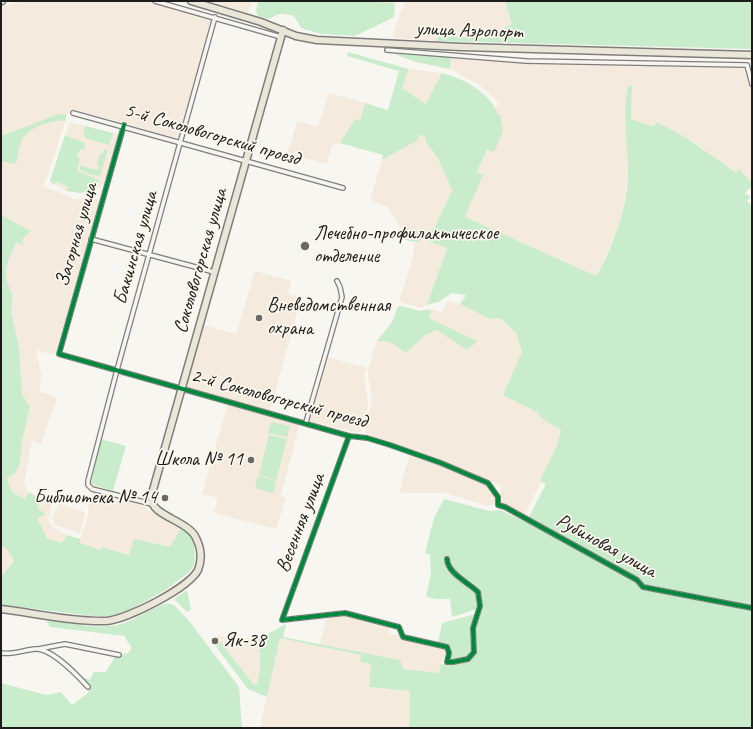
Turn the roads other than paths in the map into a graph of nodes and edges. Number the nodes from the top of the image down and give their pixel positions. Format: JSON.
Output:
{"nodes":[{"id":1,"x":155,"y":1,"type":"edge"},
{"id":2,"x":191,"y":1,"type":"edge"},
{"id":3,"x":215,"y":17,"type":"junction"},
{"id":4,"x":283,"y":30,"type":"junction"},
{"id":5,"x":281,"y":37,"type":"junction"},
{"id":6,"x":387,"y":50,"type":"dead end"},
{"id":7,"x":752,"y":55,"type":"edge"},
{"id":8,"x":752,"y":84,"type":"edge"},
{"id":9,"x":73,"y":112,"type":"dead end"},
{"id":10,"x":124,"y":125,"type":"junction"},
{"id":11,"x":181,"y":142,"type":"junction"},
{"id":12,"x":246,"y":160,"type":"junction"},
{"id":13,"x":343,"y":188,"type":"dead end"},
{"id":14,"x":91,"y":239,"type":"junction"},
{"id":15,"x":150,"y":255,"type":"junction"},
{"id":16,"x":214,"y":272,"type":"junction"},
{"id":17,"x":337,"y":281,"type":"dead end"},
{"id":18,"x":59,"y":354,"type":"joint"},
{"id":19,"x":117,"y":370,"type":"junction"},
{"id":20,"x":182,"y":388,"type":"junction"},
{"id":21,"x":306,"y":422,"type":"junction"},
{"id":22,"x":349,"y":436,"type":"junction"},
{"id":23,"x":152,"y":502,"type":"junction"},
{"id":24,"x":498,"y":505,"type":"joint"},
{"id":25,"x":447,"y":559,"type":"dead end"},
{"id":26,"x":752,"y":608,"type":"edge"},
{"id":27,"x":1,"y":609,"type":"edge"},
{"id":28,"x":38,"y":649,"type":"junction"},
{"id":29,"x":1,"y":653,"type":"edge"},
{"id":30,"x":119,"y":655,"type":"dead end"},
{"id":31,"x":88,"y":687,"type":"dead end"}],
"edges":[{"from":1,"to":3,"type":"street"},
{"from":2,"to":4,"type":"main road","name":"улица Аэропорт"},
{"from":3,"to":5,"type":"street"},
{"from":3,"to":11,"type":"street","name":"Бакинская улица"},
{"from":4,"to":5,"type":"main road","name":"Соколовогорская улица"},
{"from":4,"to":7,"type":"main road","name":"улица Аэропорт"},
{"from":5,"to":12,"type":"main road","name":"Соколовогорская улица"},
{"from":6,"to":8,"type":"street"},
{"from":9,"to":10,"type":"street","name":"5-й Соколовогорский проезд"},
{"from":10,"to":11,"type":"street","name":"5-й Соколовогорский проезд"},
{"from":10,"to":14,"type":"street","name":"Загорная улица"},
{"from":11,"to":12,"type":"street","name":"5-й Соколовогорский проезд"},
{"from":11,"to":15,"type":"street","name":"Бакинская улица"},
{"from":12,"to":13,"type":"street","name":"5-й Соколовогорский проезд"},
{"from":12,"to":16,"type":"main road","name":"Соколовогорская улица"},
{"from":14,"to":15,"type":"street"},
{"from":14,"to":18,"type":"street","name":"Загорная улица"},
{"from":15,"to":16,"type":"street"},
{"from":15,"to":19,"type":"street","name":"Бакинская улица"},
{"from":16,"to":20,"type":"main road","name":"Соколовогорская улица"},
{"from":17,"to":21,"type":"street"},
{"from":18,"to":19,"type":"street","name":"2-й Соколовогорский проезд"},
{"from":19,"to":20,"type":"street","name":"2-й Соколовогорский проезд"},
{"from":19,"to":23,"type":"street","name":"Бакинская улица"},
{"from":20,"to":21,"type":"street","name":"2-й Соколовогорский проезд"},
{"from":20,"to":23,"type":"main road","name":"Соколовогорская улица"},
{"from":21,"to":22,"type":"street","name":"2-й Соколовогорский проезд"},
{"from":22,"to":24,"type":"street","name":"2-й Соколовогорский проезд"},
{"from":22,"to":25,"type":"street","name":"Весенняя улица"},
{"from":23,"to":27,"type":"main road"},
{"from":24,"to":26,"type":"street","name":"Рубиновая улица"},
{"from":28,"to":29,"type":"street"},
{"from":28,"to":30,"type":"street"},
{"from":28,"to":31,"type":"street"}]}
